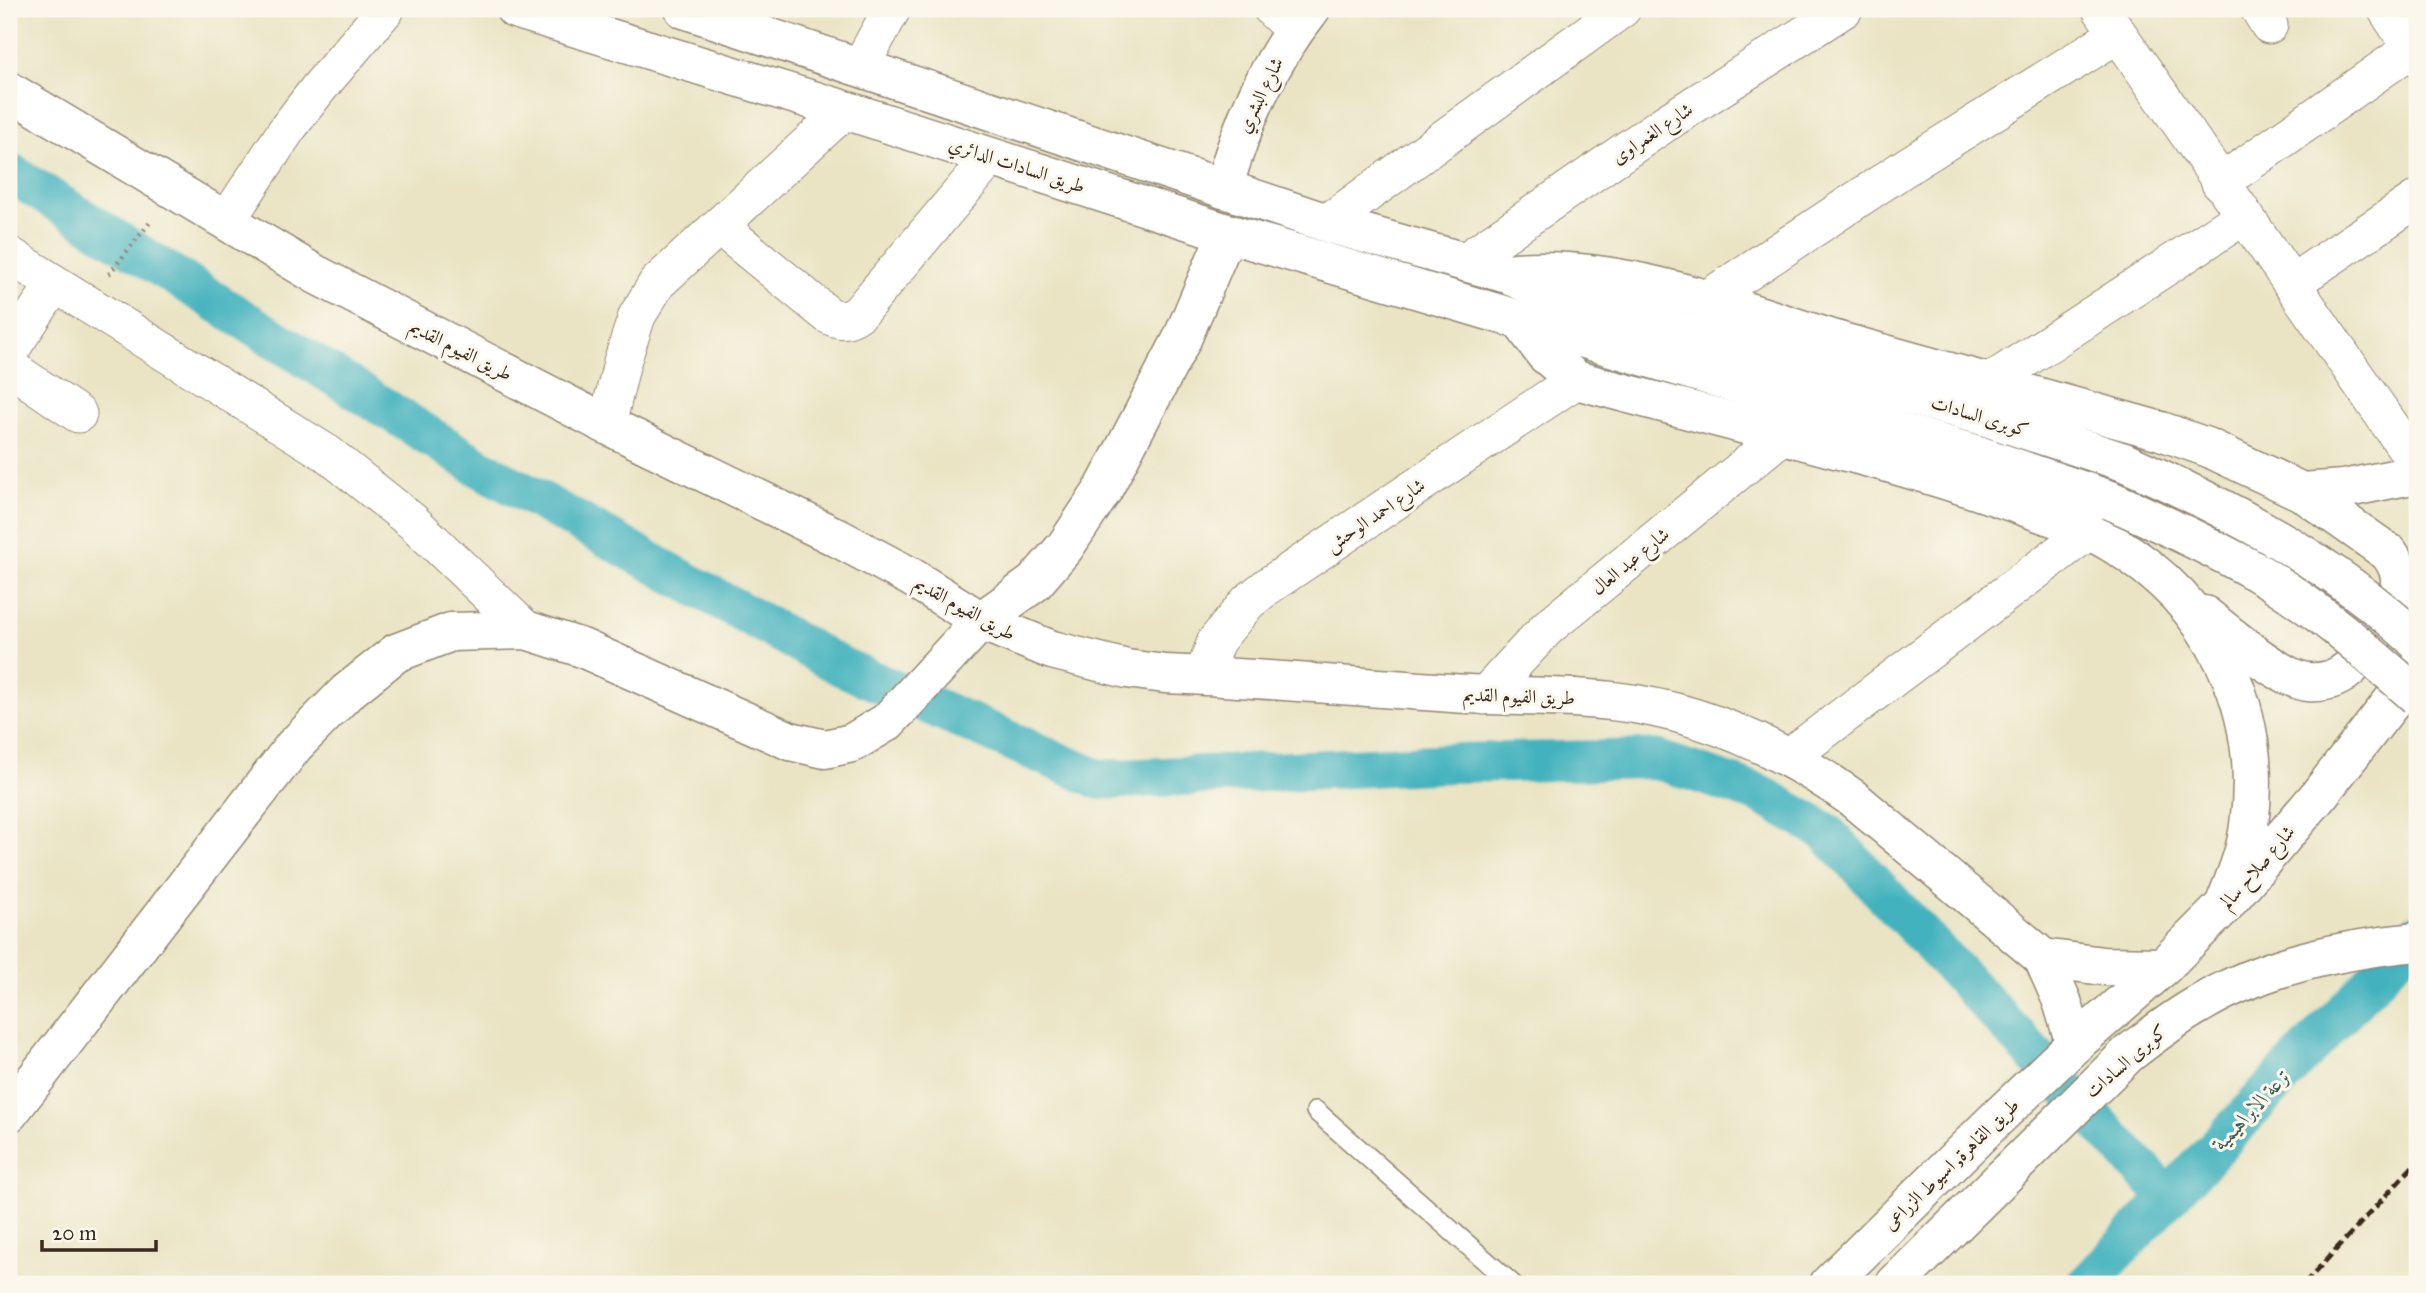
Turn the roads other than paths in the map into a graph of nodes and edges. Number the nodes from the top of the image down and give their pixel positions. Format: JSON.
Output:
{"nodes":[{"id":1,"x":386,"y":9,"type":"edge"},
{"id":2,"x":515,"y":9,"type":"edge"},
{"id":3,"x":684,"y":9,"type":"edge"},
{"id":4,"x":892,"y":9,"type":"edge"},
{"id":5,"x":1622,"y":9,"type":"edge"},
{"id":6,"x":1844,"y":9,"type":"edge"},
{"id":7,"x":2386,"y":9,"type":"edge"},
{"id":8,"x":1292,"y":16,"type":"edge"},
{"id":9,"x":2110,"y":21,"type":"edge"},
{"id":10,"x":2415,"y":50,"type":"edge"},
{"id":11,"x":860,"y":68,"type":"junction"},
{"id":12,"x":9,"y":91,"type":"edge"},
{"id":13,"x":845,"y":110,"type":"junction"},
{"id":14,"x":991,"y":157,"type":"junction"},
{"id":15,"x":2221,"y":183,"type":"junction"},
{"id":16,"x":1223,"y":189,"type":"junction"},
{"id":17,"x":2417,"y":199,"type":"edge"},
{"id":18,"x":2244,"y":216,"type":"junction"},
{"id":19,"x":227,"y":220,"type":"junction"},
{"id":20,"x":1327,"y":223,"type":"junction"},
{"id":21,"x":719,"y":226,"type":"junction"},
{"id":22,"x":1227,"y":233,"type":"junction"},
{"id":23,"x":9,"y":255,"type":"edge"},
{"id":24,"x":1464,"y":262,"type":"junction"},
{"id":25,"x":1504,"y":273,"type":"junction"},
{"id":26,"x":2292,"y":283,"type":"junction"},
{"id":27,"x":54,"y":285,"type":"junction"},
{"id":28,"x":1707,"y":299,"type":"junction"},
{"id":29,"x":1520,"y":320,"type":"junction"},
{"id":30,"x":9,"y":352,"type":"edge"},
{"id":31,"x":9,"y":367,"type":"edge"},
{"id":32,"x":1576,"y":380,"type":"junction"},
{"id":33,"x":1990,"y":382,"type":"junction"},
{"id":34,"x":78,"y":414,"type":"dead end"},
{"id":35,"x":607,"y":425,"type":"junction"},
{"id":36,"x":1783,"y":435,"type":"junction"},
{"id":37,"x":2417,"y":464,"type":"edge"},
{"id":38,"x":2417,"y":474,"type":"edge"},
{"id":39,"x":2302,"y":492,"type":"junction"},
{"id":40,"x":2100,"y":515,"type":"junction"},
{"id":41,"x":2186,"y":601,"type":"junction"},
{"id":42,"x":981,"y":621,"type":"junction"},
{"id":43,"x":526,"y":631,"type":"junction"},
{"id":44,"x":2417,"y":642,"type":"edge"},
{"id":45,"x":2417,"y":670,"type":"edge"},
{"id":46,"x":1203,"y":676,"type":"junction"},
{"id":47,"x":1484,"y":696,"type":"junction"},
{"id":48,"x":2417,"y":696,"type":"edge"},
{"id":49,"x":1790,"y":757,"type":"junction"},
{"id":50,"x":2224,"y":906,"type":"junction"},
{"id":51,"x":2417,"y":942,"type":"edge"},
{"id":52,"x":2043,"y":958,"type":"junction"},
{"id":53,"x":2163,"y":967,"type":"junction"},
{"id":54,"x":2075,"y":1044,"type":"junction"},
{"id":55,"x":1315,"y":1111,"type":"dead end"},
{"id":56,"x":9,"y":1113,"type":"edge"},
{"id":57,"x":1507,"y":1283,"type":"edge"},
{"id":58,"x":1829,"y":1284,"type":"edge"},
{"id":59,"x":1895,"y":1284,"type":"edge"}],
"edges":[{"from":1,"to":19,"type":"street"},
{"from":2,"to":13,"type":"main road","name":"طريق السادات الدائري"},
{"from":3,"to":11,"type":"main road"},
{"from":4,"to":11,"type":"street"},
{"from":5,"to":20,"type":"street"},
{"from":6,"to":24,"type":"street","name":"شارع الغمراوى"},
{"from":7,"to":10,"type":"street"},
{"from":8,"to":16,"type":"main road","name":"شارع البشري"},
{"from":9,"to":15,"type":"street"},
{"from":9,"to":28,"type":"street"},
{"from":10,"to":15,"type":"street"},
{"from":11,"to":16,"type":"main road"},
{"from":12,"to":19,"type":"main road","name":"طريق الفيوم القديم"},
{"from":13,"to":14,"type":"main road","name":"طريق السادات الدائري"},
{"from":13,"to":21,"type":"street"},
{"from":14,"to":21,"type":"street"},
{"from":14,"to":22,"type":"main road","name":"طريق السادات الدائري"},
{"from":15,"to":18,"type":"street"},
{"from":16,"to":20,"type":"main road"},
{"from":17,"to":26,"type":"street"},
{"from":18,"to":26,"type":"street"},
{"from":18,"to":33,"type":"street"},
{"from":19,"to":35,"type":"main road","name":"طريق الفيوم القديم"},
{"from":20,"to":24,"type":"main road"},
{"from":21,"to":35,"type":"street"},
{"from":22,"to":29,"type":"main road","name":"طريق السادات الدائري"},
{"from":22,"to":42,"type":"main road"},
{"from":23,"to":27,"type":"street"},
{"from":24,"to":25,"type":"main road"},
{"from":25,"to":28,"type":"main road"},
{"from":25,"to":44,"type":"main road","name":"كوبرى السادات","bridge":true},
{"from":26,"to":37,"type":"street"},
{"from":27,"to":30,"type":"street"},
{"from":27,"to":43,"type":"street"},
{"from":28,"to":33,"type":"main road"},
{"from":29,"to":32,"type":"main road"},
{"from":29,"to":40,"type":"main road","name":"كوبرى السادات"},
{"from":31,"to":34,"type":"street"},
{"from":32,"to":36,"type":"main road"},
{"from":32,"to":46,"type":"street","name":"شارع احمد الوحش"},
{"from":33,"to":39,"type":"main road"},
{"from":35,"to":42,"type":"main road","name":"طريق الفيوم القديم"},
{"from":36,"to":40,"type":"main road"},
{"from":36,"to":47,"type":"street","name":"شارع عبد العال"},
{"from":38,"to":39,"type":"main road"},
{"from":39,"to":41,"type":"main road"},
{"from":40,"to":41,"type":"main road"},
{"from":40,"to":48,"type":"main road","name":"كوبرى السادات","bridge":true},
{"from":40,"to":49,"type":"street"},
{"from":41,"to":50,"type":"main road"},
{"from":42,"to":43,"type":"main road"},
{"from":42,"to":46,"type":"main road","name":"طريق الفيوم القديم"},
{"from":43,"to":56,"type":"main road"},
{"from":45,"to":50,"type":"main road","name":"شارع صلاح سالم"},
{"from":46,"to":47,"type":"main road","name":"طريق الفيوم القديم"},
{"from":47,"to":49,"type":"main road","name":"طريق الفيوم القديم"},
{"from":49,"to":52,"type":"main road","name":"طريق الفيوم القديم"},
{"from":50,"to":53,"type":"main road","name":"شارع صلاح سالم"},
{"from":51,"to":59,"type":"main road","name":"كوبرى السادات"},
{"from":52,"to":53,"type":"main road"},
{"from":52,"to":54,"type":"main road","name":"طريق الفيوم القديم"},
{"from":53,"to":54,"type":"main road","name":"شارع صلاح سالم"},
{"from":54,"to":58,"type":"main road","name":"طريق القاهرة, اسيوط الزراعى"},
{"from":55,"to":57,"type":"lane"}]}
